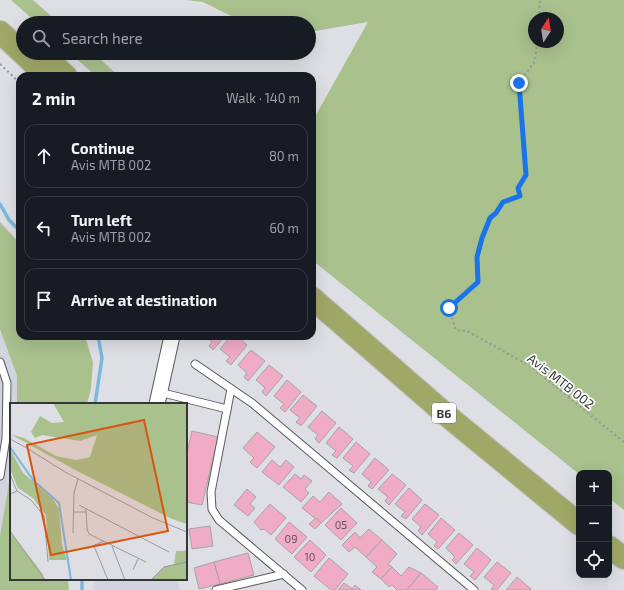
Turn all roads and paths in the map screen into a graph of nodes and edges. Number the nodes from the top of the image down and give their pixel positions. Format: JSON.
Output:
{"nodes":[{"id":1,"x":540,"y":0,"type":"edge"},
{"id":2,"x":539,"y":12,"type":"edge"},
{"id":3,"x":0,"y":19,"type":"edge"},
{"id":4,"x":16,"y":31,"type":"edge"},
{"id":5,"x":0,"y":32,"type":"edge"},
{"id":6,"x":16,"y":47,"type":"edge"},
{"id":7,"x":536,"y":48,"type":"edge"},
{"id":8,"x":30,"y":60,"type":"edge"},
{"id":9,"x":49,"y":60,"type":"edge"},
{"id":10,"x":0,"y":64,"type":"edge"},
{"id":11,"x":43,"y":72,"type":"edge"},
{"id":12,"x":62,"y":72,"type":"edge"},
{"id":13,"x":16,"y":79,"type":"edge"},
{"id":14,"x":316,"y":301,"type":"edge"},
{"id":15,"x":171,"y":340,"type":"edge"},
{"id":16,"x":0,"y":362,"type":"edge"},
{"id":17,"x":195,"y":364,"type":"dead end"},
{"id":18,"x":231,"y":389,"type":"junction"},
{"id":19,"x":158,"y":398,"type":"edge"},
{"id":20,"x":227,"y":409,"type":"junction"},
{"id":21,"x":624,"y":442,"type":"edge"},
{"id":22,"x":0,"y":476,"type":"edge"},
{"id":23,"x":576,"y":522,"type":"edge"},
{"id":24,"x":612,"y":549,"type":"edge"},
{"id":25,"x":624,"y":558,"type":"edge"},
{"id":26,"x":284,"y":574,"type":"junction"},
{"id":27,"x":232,"y":588,"type":"edge"},
{"id":28,"x":216,"y":590,"type":"edge"},
{"id":29,"x":302,"y":590,"type":"edge"},
{"id":30,"x":474,"y":590,"type":"edge"}],
"edges":[{"from":1,"to":2,"type":"path"},
{"from":3,"to":4,"type":"highway"},
{"from":5,"to":6,"type":"highway"},
{"from":7,"to":21,"type":"path","name":"Avis MTB 002"},
{"from":8,"to":11,"type":"highway"},
{"from":9,"to":12,"type":"highway"},
{"from":10,"to":13,"type":"path"},
{"from":14,"to":23,"type":"highway","number":"B6"},
{"from":15,"to":19,"type":"street"},
{"from":16,"to":22,"type":"lane"},
{"from":17,"to":18,"type":"lane"},
{"from":18,"to":20,"type":"lane"},
{"from":18,"to":30,"type":"lane"},
{"from":19,"to":20,"type":"lane"},
{"from":20,"to":26,"type":"lane"},
{"from":24,"to":25,"type":"highway"},
{"from":26,"to":27,"type":"lane"},
{"from":26,"to":29,"type":"lane"},
{"from":27,"to":28,"type":"lane"}]}
